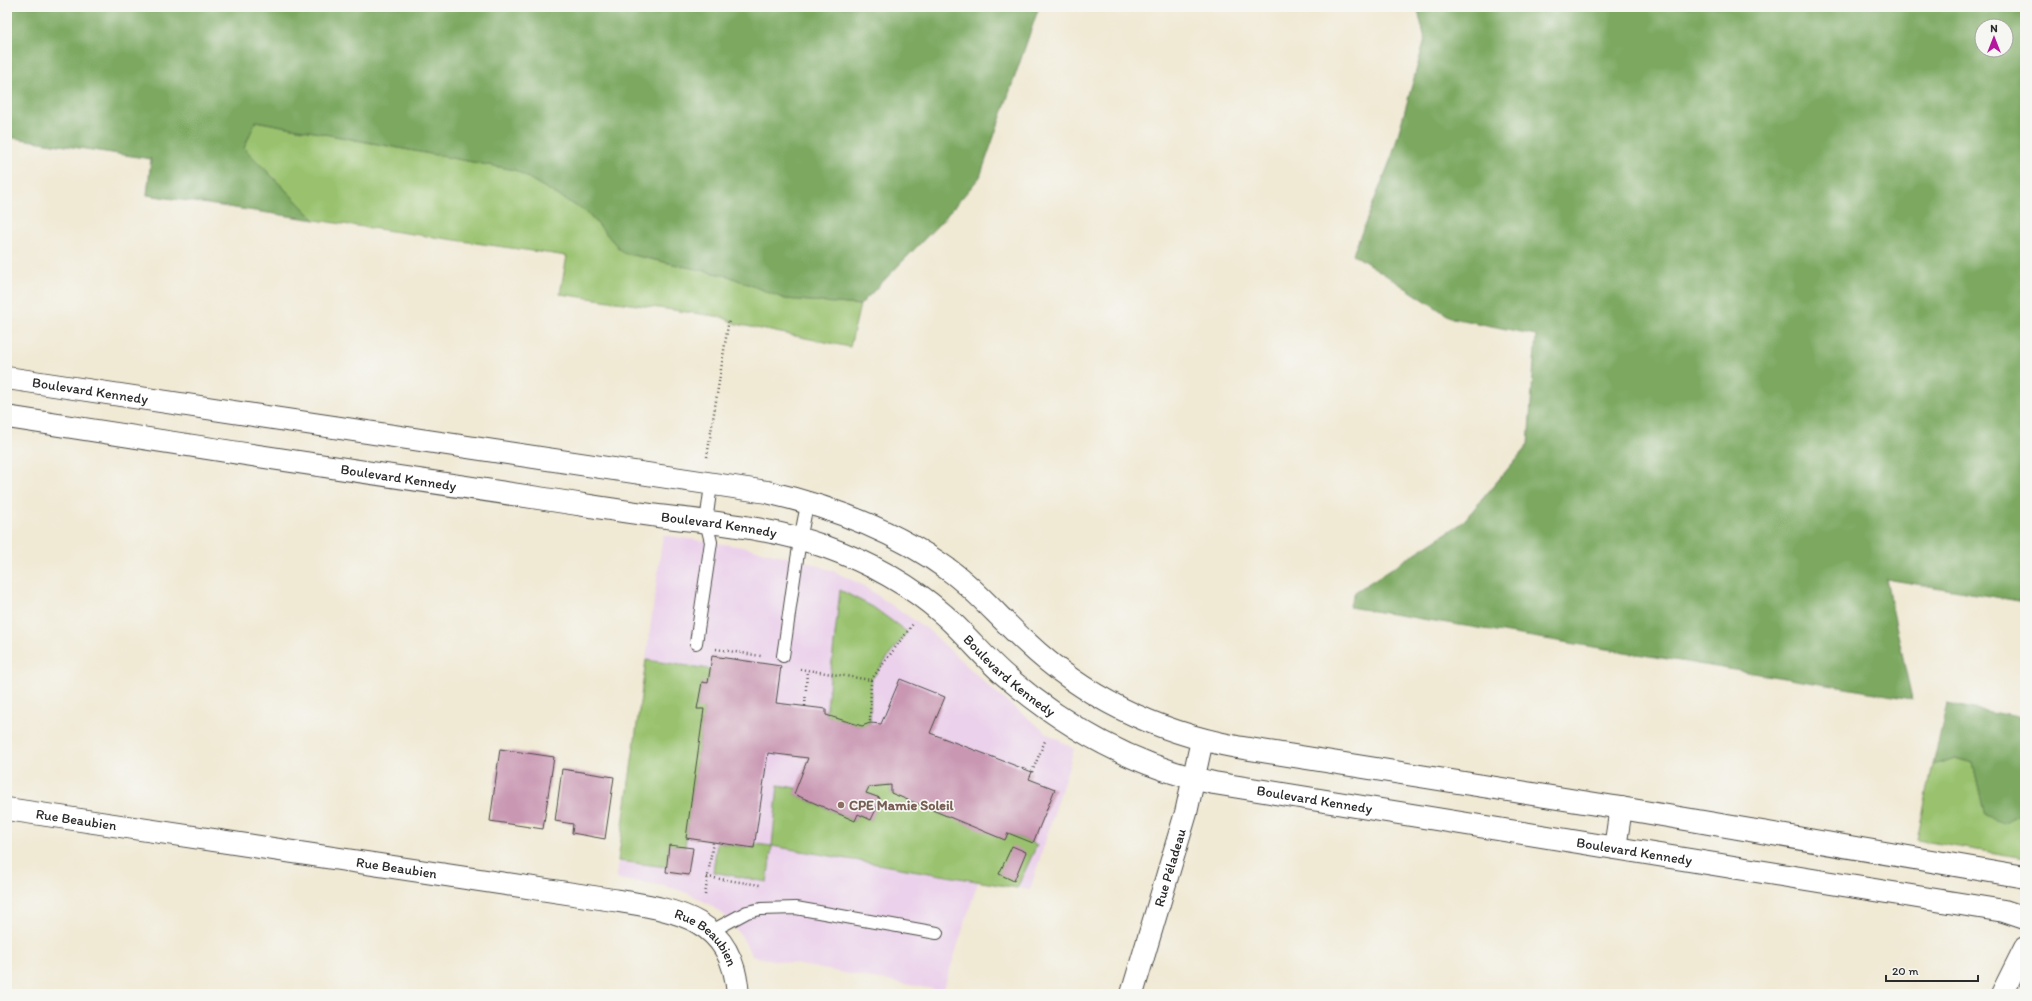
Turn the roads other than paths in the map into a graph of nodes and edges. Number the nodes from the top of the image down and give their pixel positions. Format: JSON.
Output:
{"nodes":[{"id":1,"x":7,"y":378,"type":"edge"},
{"id":2,"x":7,"y":417,"type":"edge"},
{"id":3,"x":709,"y":475,"type":"junction"},
{"id":4,"x":808,"y":502,"type":"junction"},
{"id":5,"x":706,"y":522,"type":"junction"},
{"id":6,"x":800,"y":538,"type":"junction"},
{"id":7,"x":696,"y":643,"type":"dead end"},
{"id":8,"x":783,"y":656,"type":"dead end"},
{"id":9,"x":1202,"y":740,"type":"junction"},
{"id":10,"x":1194,"y":779,"type":"junction"},
{"id":11,"x":1621,"y":808,"type":"junction"},
{"id":12,"x":7,"y":809,"type":"edge"},
{"id":13,"x":1615,"y":848,"type":"junction"},
{"id":14,"x":2025,"y":877,"type":"edge"},
{"id":15,"x":2025,"y":918,"type":"edge"},
{"id":16,"x":710,"y":932,"type":"junction"},
{"id":17,"x":937,"y":932,"type":"dead end"},
{"id":18,"x":2025,"y":948,"type":"edge"},
{"id":19,"x":738,"y":994,"type":"edge"},
{"id":20,"x":1132,"y":994,"type":"edge"},
{"id":21,"x":2002,"y":994,"type":"edge"}],
"edges":[{"from":1,"to":3,"type":"street","name":"Boulevard Kennedy"},
{"from":2,"to":5,"type":"street","name":"Boulevard Kennedy"},
{"from":3,"to":4,"type":"street","name":"Boulevard Kennedy"},
{"from":3,"to":5,"type":"lane"},
{"from":4,"to":6,"type":"lane"},
{"from":4,"to":9,"type":"street","name":"Boulevard Kennedy"},
{"from":5,"to":6,"type":"street","name":"Boulevard Kennedy"},
{"from":5,"to":7,"type":"lane"},
{"from":6,"to":8,"type":"lane"},
{"from":6,"to":10,"type":"street","name":"Boulevard Kennedy"},
{"from":9,"to":10,"type":"street","name":"Rue Péladeau"},
{"from":9,"to":11,"type":"street","name":"Boulevard Kennedy"},
{"from":10,"to":13,"type":"street","name":"Boulevard Kennedy"},
{"from":10,"to":20,"type":"street","name":"Rue Péladeau"},
{"from":11,"to":13,"type":"street"},
{"from":11,"to":14,"type":"street","name":"Boulevard Kennedy"},
{"from":12,"to":16,"type":"street","name":"Rue Beaubien"},
{"from":13,"to":15,"type":"street","name":"Boulevard Kennedy"},
{"from":16,"to":17,"type":"lane"},
{"from":16,"to":19,"type":"street","name":"Rue Beaubien"},
{"from":18,"to":21,"type":"street"}]}
